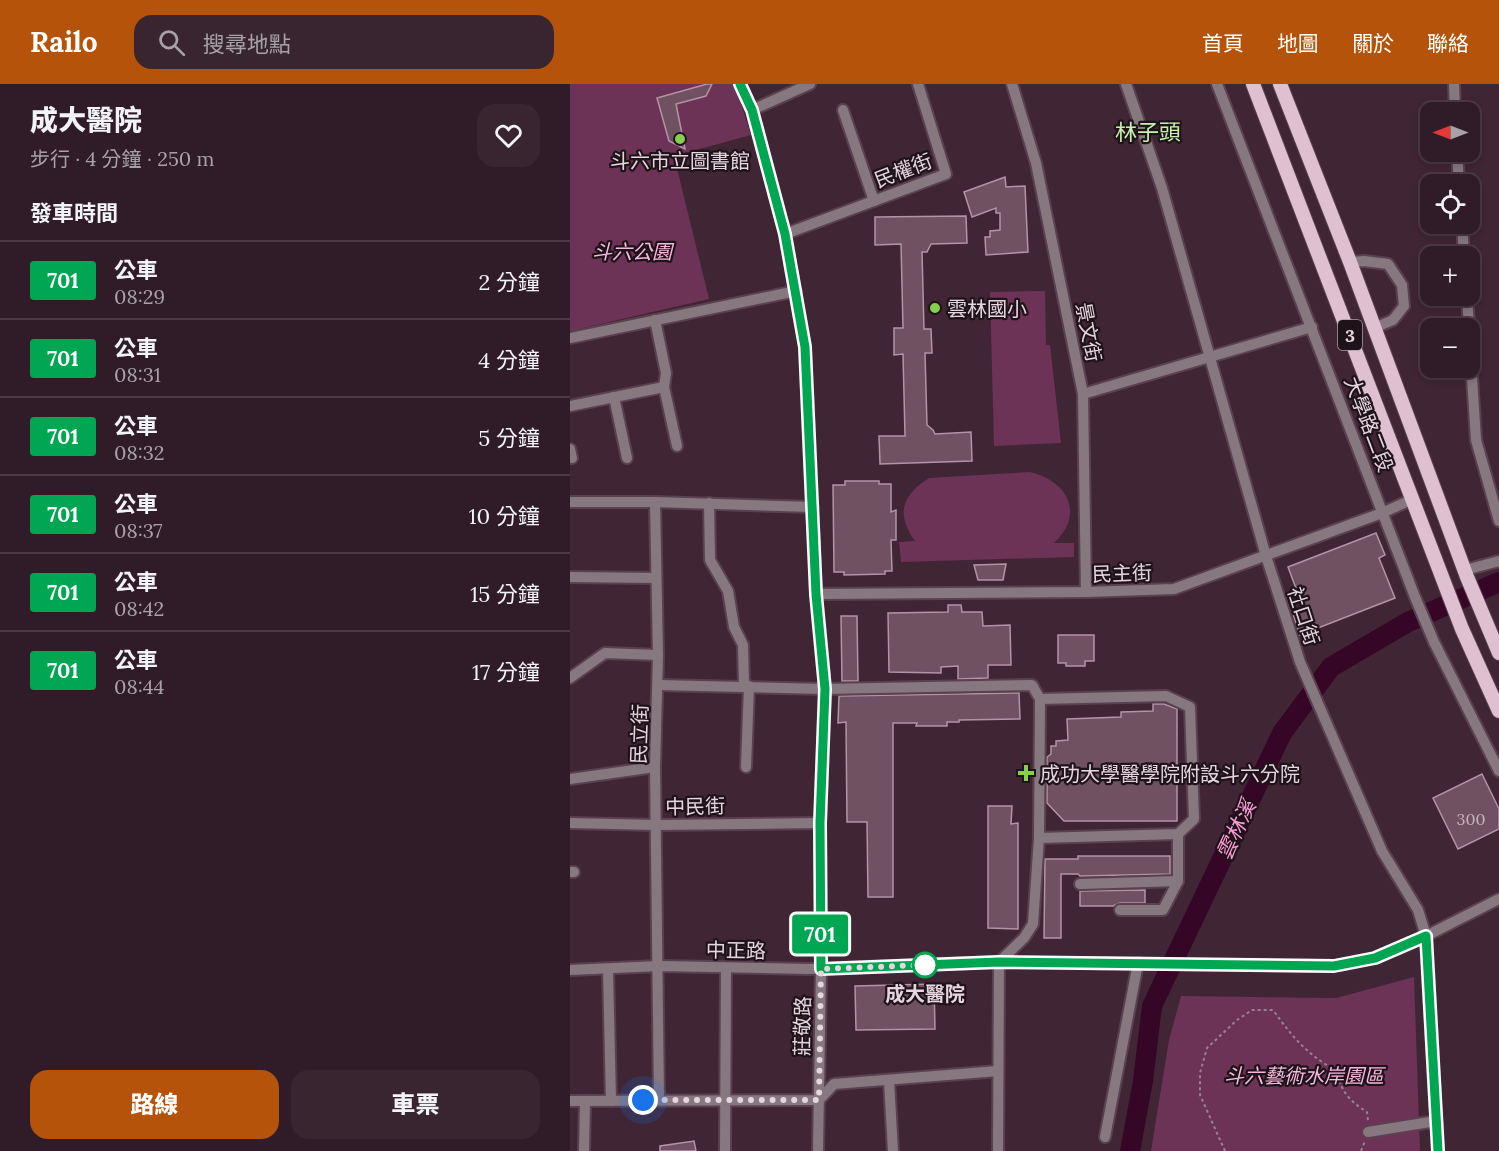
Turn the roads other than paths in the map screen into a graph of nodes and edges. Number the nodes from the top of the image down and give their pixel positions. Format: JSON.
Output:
{"nodes":[{"id":1,"x":740,"y":84,"type":"edge"},
{"id":2,"x":810,"y":84,"type":"edge"},
{"id":3,"x":918,"y":84,"type":"edge"},
{"id":4,"x":1011,"y":84,"type":"edge"},
{"id":5,"x":1126,"y":84,"type":"edge"},
{"id":6,"x":1217,"y":84,"type":"edge"},
{"id":7,"x":1253,"y":84,"type":"edge"},
{"id":8,"x":1280,"y":84,"type":"edge"},
{"id":9,"x":1454,"y":84,"type":"edge"},
{"id":10,"x":1455,"y":102,"type":"edge"},
{"id":11,"x":752,"y":110,"type":"junction"},
{"id":12,"x":843,"y":110,"type":"dead end"},
{"id":13,"x":874,"y":201,"type":"junction"},
{"id":14,"x":785,"y":234,"type":"junction"},
{"id":15,"x":1350,"y":262,"type":"junction"},
{"id":16,"x":796,"y":291,"type":"junction"},
{"id":17,"x":655,"y":320,"type":"junction"},
{"id":18,"x":1312,"y":327,"type":"junction"},
{"id":19,"x":1374,"y":328,"type":"junction"},
{"id":20,"x":570,"y":338,"type":"edge"},
{"id":21,"x":1210,"y":358,"type":"junction"},
{"id":22,"x":1386,"y":359,"type":"junction"},
{"id":23,"x":1362,"y":367,"type":"junction"},
{"id":24,"x":1472,"y":378,"type":"edge"},
{"id":25,"x":664,"y":387,"type":"junction"},
{"id":26,"x":1083,"y":394,"type":"junction"},
{"id":27,"x":614,"y":397,"type":"junction"},
{"id":28,"x":570,"y":406,"type":"edge"},
{"id":29,"x":677,"y":446,"type":"dead end"},
{"id":30,"x":627,"y":458,"type":"dead end"},
{"id":31,"x":1413,"y":499,"type":"junction"},
{"id":32,"x":570,"y":502,"type":"edge"},
{"id":33,"x":655,"y":502,"type":"junction"},
{"id":34,"x":709,"y":503,"type":"junction"},
{"id":35,"x":813,"y":507,"type":"junction"},
{"id":36,"x":1382,"y":513,"type":"junction"},
{"id":37,"x":1499,"y":521,"type":"edge"},
{"id":38,"x":1266,"y":556,"type":"junction"},
{"id":39,"x":1499,"y":561,"type":"edge"},
{"id":40,"x":1466,"y":573,"type":"junction"},
{"id":41,"x":570,"y":577,"type":"edge"},
{"id":42,"x":656,"y":578,"type":"junction"},
{"id":43,"x":1086,"y":592,"type":"junction"},
{"id":44,"x":816,"y":594,"type":"junction"},
{"id":45,"x":1499,"y":653,"type":"edge"},
{"id":46,"x":658,"y":655,"type":"junction"},
{"id":47,"x":570,"y":678,"type":"edge"},
{"id":48,"x":658,"y":685,"type":"junction"},
{"id":49,"x":746,"y":686,"type":"junction"},
{"id":50,"x":825,"y":689,"type":"junction"},
{"id":51,"x":1040,"y":699,"type":"junction"},
{"id":52,"x":1499,"y":711,"type":"edge"},
{"id":53,"x":656,"y":767,"type":"junction"},
{"id":54,"x":746,"y":767,"type":"dead end"},
{"id":55,"x":1499,"y":771,"type":"edge"},
{"id":56,"x":570,"y":779,"type":"edge"},
{"id":57,"x":570,"y":823,"type":"edge"},
{"id":58,"x":820,"y":823,"type":"junction"},
{"id":59,"x":657,"y":825,"type":"junction"},
{"id":60,"x":1178,"y":834,"type":"junction"},
{"id":61,"x":1039,"y":838,"type":"junction"},
{"id":62,"x":1178,"y":881,"type":"junction"},
{"id":63,"x":1080,"y":884,"type":"dead end"},
{"id":64,"x":1499,"y":899,"type":"edge"},
{"id":65,"x":1120,"y":910,"type":"dead end"},
{"id":66,"x":1426,"y":936,"type":"junction"},
{"id":67,"x":999,"y":962,"type":"junction"},
{"id":68,"x":1138,"y":963,"type":"junction"},
{"id":69,"x":659,"y":966,"type":"junction"},
{"id":70,"x":726,"y":968,"type":"junction"},
{"id":71,"x":608,"y":969,"type":"junction"},
{"id":72,"x":821,"y":969,"type":"junction"},
{"id":73,"x":570,"y":970,"type":"edge"},
{"id":74,"x":998,"y":1071,"type":"junction"},
{"id":75,"x":889,"y":1080,"type":"junction"},
{"id":76,"x":659,"y":1099,"type":"junction"},
{"id":77,"x":725,"y":1099,"type":"junction"},
{"id":78,"x":819,"y":1100,"type":"junction"},
{"id":79,"x":570,"y":1101,"type":"edge"},
{"id":80,"x":611,"y":1101,"type":"junction"},
{"id":81,"x":585,"y":1102,"type":"junction"},
{"id":82,"x":1436,"y":1121,"type":"junction"},
{"id":83,"x":1368,"y":1132,"type":"road end"},
{"id":84,"x":1105,"y":1137,"type":"dead end"},
{"id":85,"x":584,"y":1151,"type":"edge"},
{"id":86,"x":725,"y":1151,"type":"edge"},
{"id":87,"x":818,"y":1151,"type":"edge"},
{"id":88,"x":893,"y":1151,"type":"edge"},
{"id":89,"x":998,"y":1151,"type":"edge"},
{"id":90,"x":1438,"y":1151,"type":"edge"}],
"edges":[{"from":1,"to":11,"type":"street","name":"莊敬路"},
{"from":2,"to":11,"type":"street"},
{"from":3,"to":13,"type":"street","name":"民權街"},
{"from":4,"to":26,"type":"street","name":"景文街"},
{"from":5,"to":21,"type":"street","name":"社口街"},
{"from":6,"to":18,"type":"street","name":"大學路二段"},
{"from":7,"to":23,"type":"main road","name":"大學路二段","number":"3"},
{"from":8,"to":15,"type":"main road","name":"大學路二段","number":"3"},
{"from":9,"to":10,"type":"street"},
{"from":11,"to":14,"type":"street","name":"莊敬路"},
{"from":12,"to":13,"type":"street"},
{"from":13,"to":14,"type":"street","name":"民權街"},
{"from":14,"to":16,"type":"street","name":"莊敬路"},
{"from":15,"to":19,"type":"main road","name":"大學路二段","number":"3"},
{"from":15,"to":19,"type":"street"},
{"from":16,"to":17,"type":"street"},
{"from":16,"to":35,"type":"street","name":"莊敬路"},
{"from":17,"to":20,"type":"street"},
{"from":17,"to":25,"type":"street"},
{"from":18,"to":21,"type":"street"},
{"from":18,"to":36,"type":"street","name":"大學路二段"},
{"from":19,"to":22,"type":"main road","name":"大學路二段","number":"3"},
{"from":21,"to":26,"type":"street"},
{"from":21,"to":38,"type":"street","name":"社口街"},
{"from":22,"to":23,"type":"main road"},
{"from":22,"to":40,"type":"main road","name":"大學路二段","number":"3"},
{"from":23,"to":31,"type":"main road","name":"大學路二段","number":"3"},
{"from":24,"to":37,"type":"street"},
{"from":25,"to":27,"type":"street"},
{"from":25,"to":29,"type":"street"},
{"from":26,"to":43,"type":"street","name":"景文街"},
{"from":27,"to":28,"type":"street"},
{"from":27,"to":30,"type":"street"},
{"from":31,"to":36,"type":"street","name":"民主街"},
{"from":31,"to":52,"type":"main road","name":"大學路二段","number":"3"},
{"from":32,"to":33,"type":"street"},
{"from":33,"to":34,"type":"street"},
{"from":33,"to":42,"type":"street","name":"民立街"},
{"from":34,"to":35,"type":"street"},
{"from":34,"to":49,"type":"street"},
{"from":35,"to":44,"type":"street","name":"莊敬路"},
{"from":36,"to":38,"type":"street","name":"民主街"},
{"from":36,"to":55,"type":"street","name":"大學路二段"},
{"from":38,"to":43,"type":"street","name":"民主街"},
{"from":38,"to":66,"type":"street","name":"社口街"},
{"from":39,"to":40,"type":"street"},
{"from":40,"to":45,"type":"main road","name":"大學路二段","number":"3"},
{"from":41,"to":42,"type":"street"},
{"from":42,"to":46,"type":"street","name":"民立街"},
{"from":43,"to":44,"type":"street","name":"民主街"},
{"from":44,"to":50,"type":"street","name":"莊敬路"},
{"from":46,"to":47,"type":"street"},
{"from":46,"to":48,"type":"street","name":"民立街"},
{"from":48,"to":49,"type":"street"},
{"from":48,"to":53,"type":"street","name":"民立街"},
{"from":49,"to":50,"type":"street"},
{"from":49,"to":54,"type":"street"},
{"from":50,"to":51,"type":"street"},
{"from":50,"to":58,"type":"street","name":"莊敬路"},
{"from":51,"to":60,"type":"street"},
{"from":51,"to":61,"type":"street"},
{"from":53,"to":56,"type":"street"},
{"from":53,"to":59,"type":"street","name":"民立街"},
{"from":57,"to":59,"type":"street","name":"中民街"},
{"from":58,"to":59,"type":"street","name":"中民街"},
{"from":58,"to":72,"type":"street","name":"莊敬路"},
{"from":59,"to":69,"type":"street","name":"民立街"},
{"from":60,"to":61,"type":"street"},
{"from":60,"to":62,"type":"street"},
{"from":61,"to":67,"type":"street"},
{"from":62,"to":63,"type":"street"},
{"from":62,"to":65,"type":"street"},
{"from":64,"to":66,"type":"street","name":"中正路"},
{"from":66,"to":68,"type":"street","name":"中正路"},
{"from":66,"to":82,"type":"street","name":"社口街"},
{"from":67,"to":68,"type":"street","name":"中正路"},
{"from":67,"to":72,"type":"street","name":"中正路"},
{"from":67,"to":74,"type":"street"},
{"from":68,"to":84,"type":"street"},
{"from":69,"to":70,"type":"street","name":"中正路"},
{"from":69,"to":71,"type":"street","name":"中正路"},
{"from":69,"to":76,"type":"street","name":"民立街"},
{"from":70,"to":72,"type":"street","name":"中正路"},
{"from":70,"to":77,"type":"street"},
{"from":71,"to":73,"type":"street","name":"中正路"},
{"from":71,"to":80,"type":"street"},
{"from":72,"to":78,"type":"street","name":"莊敬路"},
{"from":74,"to":75,"type":"street"},
{"from":74,"to":89,"type":"street"},
{"from":75,"to":78,"type":"street"},
{"from":75,"to":88,"type":"street"},
{"from":76,"to":77,"type":"street"},
{"from":76,"to":80,"type":"street"},
{"from":77,"to":78,"type":"street"},
{"from":77,"to":86,"type":"street"},
{"from":78,"to":87,"type":"street","name":"莊敬路"},
{"from":79,"to":81,"type":"street"},
{"from":80,"to":81,"type":"street"},
{"from":81,"to":85,"type":"street"},
{"from":82,"to":83,"type":"street"},
{"from":82,"to":90,"type":"street","name":"社口街"}]}
